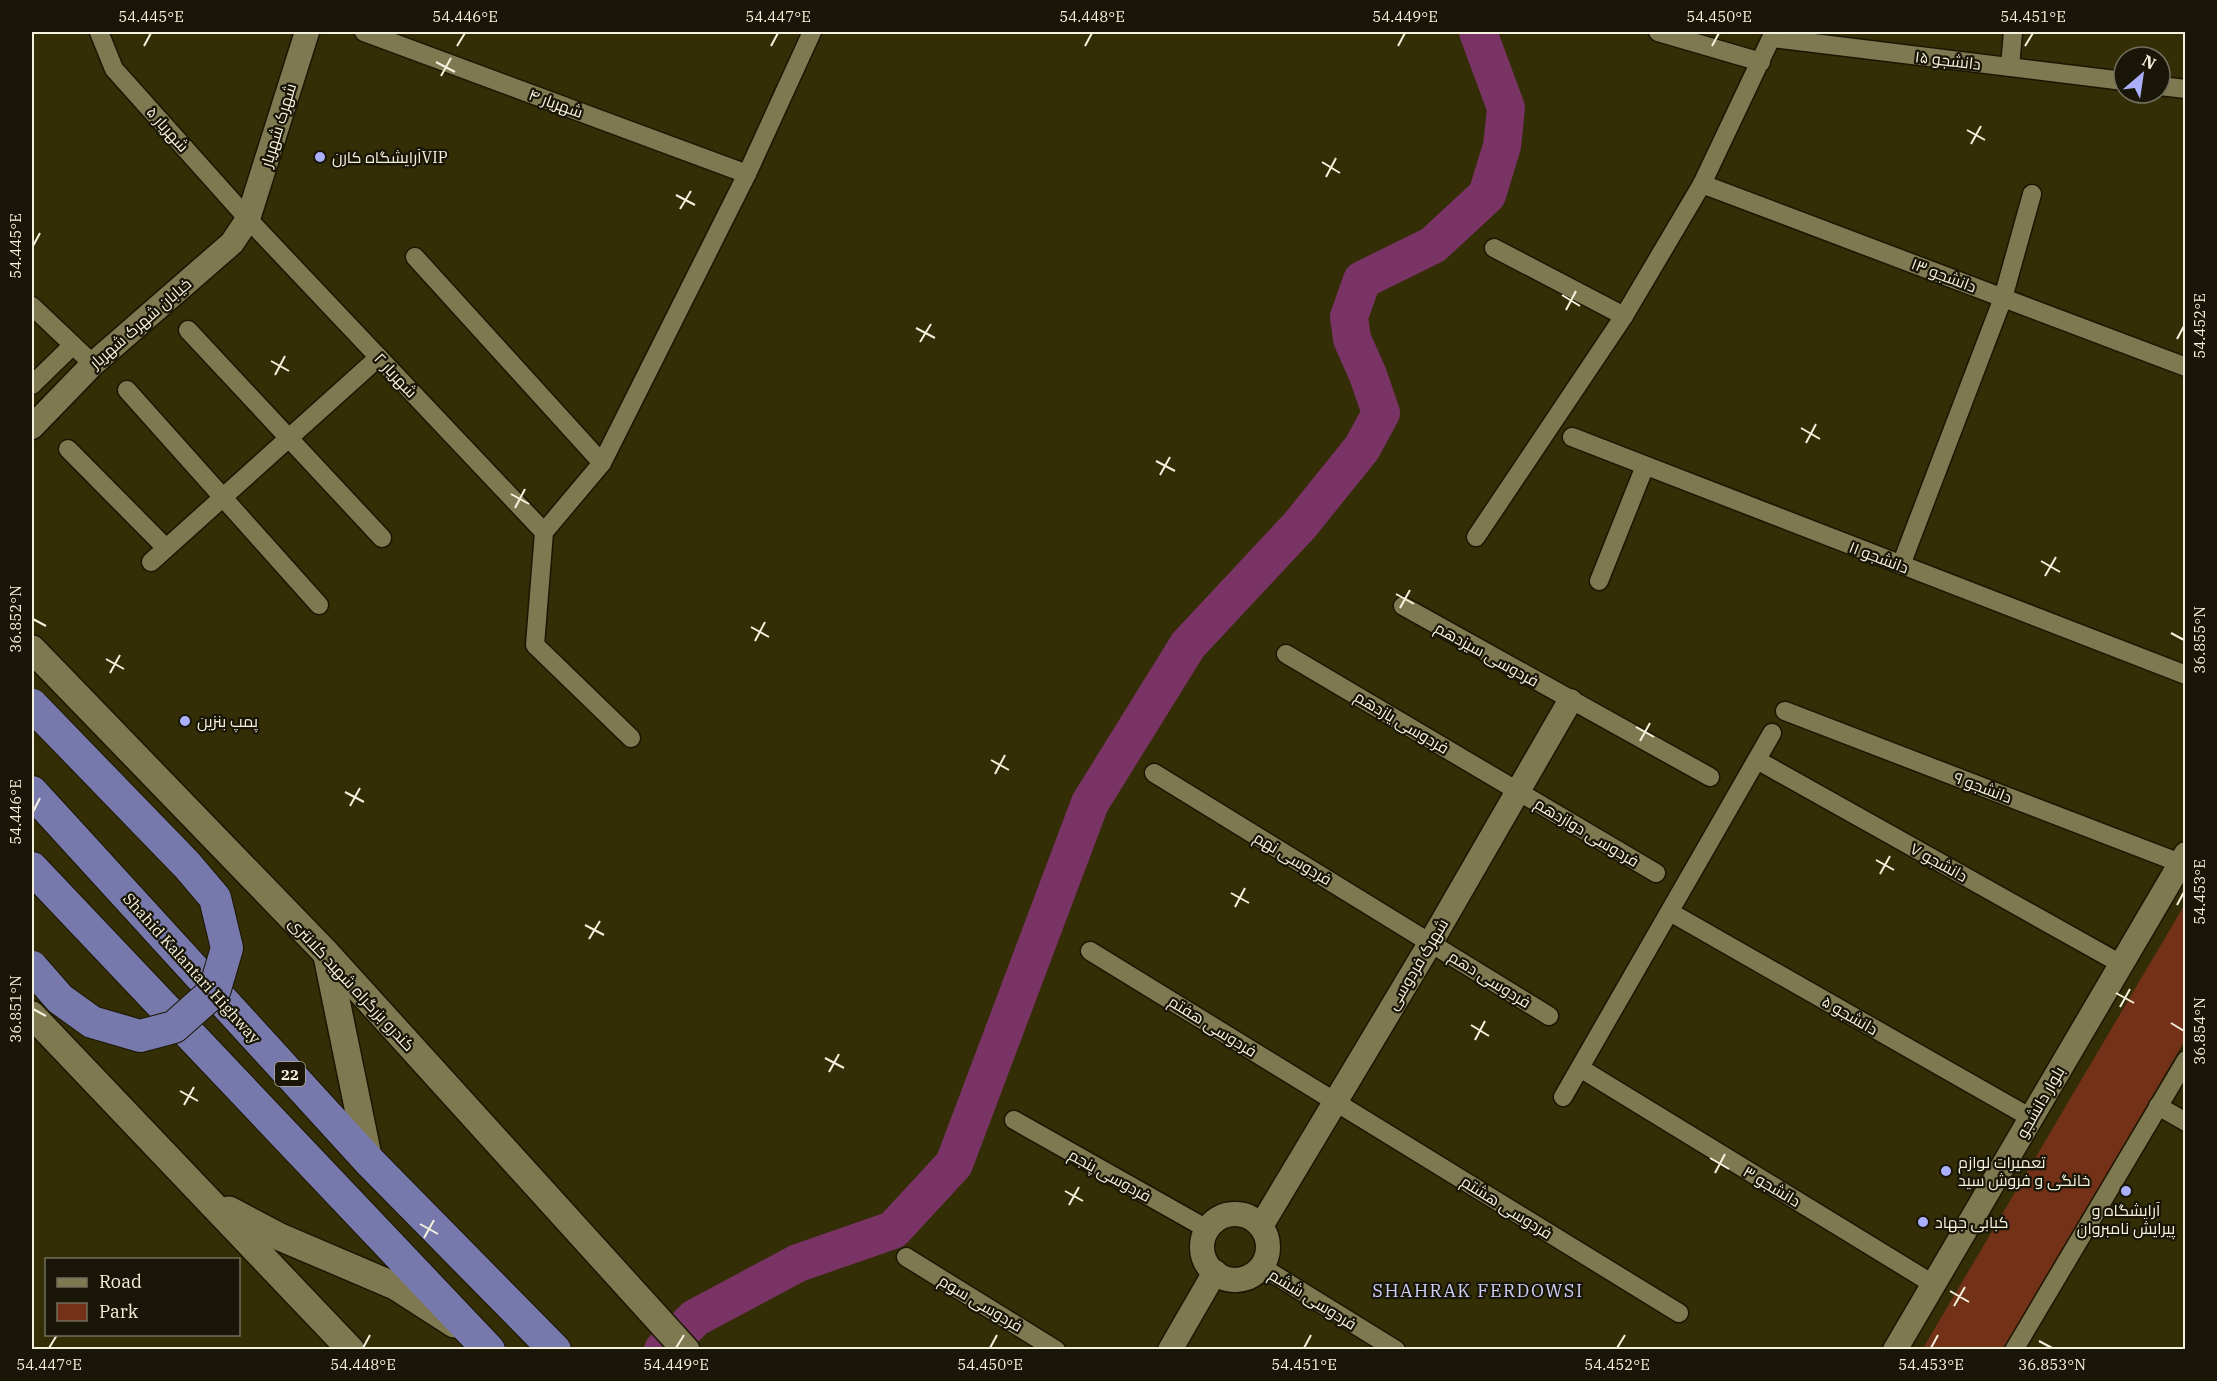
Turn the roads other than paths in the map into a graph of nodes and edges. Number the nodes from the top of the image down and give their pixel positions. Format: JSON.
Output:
{"nodes":[{"id":1,"x":99,"y":32,"type":"edge"},
{"id":2,"x":307,"y":32,"type":"edge"},
{"id":3,"x":364,"y":32,"type":"edge"},
{"id":4,"x":812,"y":32,"type":"edge"},
{"id":5,"x":1658,"y":32,"type":"edge"},
{"id":6,"x":2013,"y":32,"type":"edge"},
{"id":7,"x":1773,"y":35,"type":"edge"},
{"id":8,"x":1761,"y":62,"type":"junction"},
{"id":9,"x":2010,"y":67,"type":"junction"},
{"id":10,"x":2112,"y":80,"type":"edge"},
{"id":11,"x":747,"y":174,"type":"junction"},
{"id":12,"x":1702,"y":184,"type":"junction"},
{"id":13,"x":2032,"y":194,"type":"dead end"},
{"id":14,"x":248,"y":219,"type":"junction"},
{"id":15,"x":1494,"y":248,"type":"dead end"},
{"id":16,"x":416,"y":257,"type":"dead end"},
{"id":17,"x":2003,"y":298,"type":"junction"},
{"id":18,"x":32,"y":306,"type":"edge"},
{"id":19,"x":1624,"y":316,"type":"junction"},
{"id":20,"x":188,"y":330,"type":"dead end"},
{"id":21,"x":73,"y":345,"type":"junction"},
{"id":22,"x":379,"y":357,"type":"junction"},
{"id":23,"x":93,"y":364,"type":"junction"},
{"id":24,"x":2186,"y":367,"type":"edge"},
{"id":25,"x":32,"y":385,"type":"edge"},
{"id":26,"x":127,"y":390,"type":"dead end"},
{"id":27,"x":32,"y":427,"type":"edge"},
{"id":28,"x":1572,"y":437,"type":"dead end"},
{"id":29,"x":289,"y":438,"type":"junction"},
{"id":30,"x":68,"y":450,"type":"dead end"},
{"id":31,"x":602,"y":463,"type":"junction"},
{"id":32,"x":1645,"y":466,"type":"junction"},
{"id":33,"x":223,"y":497,"type":"junction"},
{"id":34,"x":544,"y":532,"type":"junction"},
{"id":35,"x":1476,"y":537,"type":"dead end"},
{"id":36,"x":382,"y":538,"type":"dead end"},
{"id":37,"x":166,"y":548,"type":"junction"},
{"id":38,"x":151,"y":562,"type":"dead end"},
{"id":39,"x":1901,"y":566,"type":"junction"},
{"id":40,"x":1599,"y":580,"type":"dead end"},
{"id":41,"x":319,"y":605,"type":"dead end"},
{"id":42,"x":1403,"y":606,"type":"dead end"},
{"id":43,"x":32,"y":649,"type":"edge"},
{"id":44,"x":1286,"y":654,"type":"dead end"},
{"id":45,"x":2186,"y":675,"type":"edge"},
{"id":46,"x":1565,"y":698,"type":"junction"},
{"id":47,"x":32,"y":705,"type":"edge"},
{"id":48,"x":1785,"y":711,"type":"dead end"},
{"id":49,"x":1772,"y":733,"type":"dead end"},
{"id":50,"x":631,"y":738,"type":"dead end"},
{"id":51,"x":1757,"y":760,"type":"junction"},
{"id":52,"x":1154,"y":773,"type":"dead end"},
{"id":53,"x":1710,"y":777,"type":"dead end"},
{"id":54,"x":1513,"y":788,"type":"junction"},
{"id":55,"x":32,"y":792,"type":"edge"},
{"id":56,"x":2183,"y":859,"type":"edge"},
{"id":57,"x":32,"y":868,"type":"edge"},
{"id":58,"x":1656,"y":873,"type":"dead end"},
{"id":59,"x":1670,"y":912,"type":"junction"},
{"id":60,"x":1426,"y":939,"type":"junction"},
{"id":61,"x":1090,"y":951,"type":"dead end"},
{"id":62,"x":327,"y":954,"type":"junction"},
{"id":63,"x":2121,"y":963,"type":"junction"},
{"id":64,"x":32,"y":967,"type":"edge"},
{"id":65,"x":32,"y":1016,"type":"edge"},
{"id":66,"x":1550,"y":1016,"type":"dead end"},
{"id":67,"x":2186,"y":1060,"type":"edge"},
{"id":68,"x":1580,"y":1068,"type":"junction"},
{"id":69,"x":1563,"y":1097,"type":"dead end"},
{"id":70,"x":1330,"y":1098,"type":"junction"},
{"id":71,"x":2158,"y":1106,"type":"junction"},
{"id":72,"x":2031,"y":1118,"type":"junction"},
{"id":73,"x":1014,"y":1120,"type":"dead end"},
{"id":74,"x":2186,"y":1122,"type":"edge"},
{"id":75,"x":369,"y":1161,"type":"junction"},
{"id":76,"x":210,"y":1200,"type":"junction"},
{"id":77,"x":1257,"y":1223,"type":"junction"},
{"id":78,"x":1207,"y":1229,"type":"junction"},
{"id":79,"x":906,"y":1257,"type":"dead end"},
{"id":80,"x":1262,"y":1267,"type":"junction"},
{"id":81,"x":1222,"y":1275,"type":"junction"},
{"id":82,"x":1933,"y":1284,"type":"junction"},
{"id":83,"x":1679,"y":1313,"type":"dead end"},
{"id":84,"x":485,"y":1345,"type":"edge"},
{"id":85,"x":686,"y":1349,"type":"edge"},
{"id":86,"x":351,"y":1350,"type":"edge"},
{"id":87,"x":555,"y":1350,"type":"edge"},
{"id":88,"x":1056,"y":1350,"type":"edge"},
{"id":89,"x":1170,"y":1350,"type":"edge"},
{"id":90,"x":1188,"y":1350,"type":"edge"},
{"id":91,"x":1396,"y":1350,"type":"edge"},
{"id":92,"x":1895,"y":1350,"type":"edge"},
{"id":93,"x":2014,"y":1350,"type":"edge"}],
"edges":[{"from":1,"to":14,"type":"street","name":"۵ شهریار"},
{"from":2,"to":14,"type":"street","name":"شهرک شهریار"},
{"from":3,"to":11,"type":"street","name":"شهریار ۴"},
{"from":4,"to":11,"type":"street"},
{"from":5,"to":8,"type":"street"},
{"from":6,"to":9,"type":"street"},
{"from":7,"to":8,"type":"street"},
{"from":7,"to":9,"type":"street","name":"دانشجو ۱۵"},
{"from":8,"to":12,"type":"street"},
{"from":9,"to":10,"type":"street","name":"دانشجو ۱۵"},
{"from":11,"to":31,"type":"street"},
{"from":12,"to":17,"type":"street","name":"دانشجو ۱۳"},
{"from":12,"to":19,"type":"street"},
{"from":13,"to":17,"type":"street"},
{"from":14,"to":22,"type":"street","name":"۲ شهریار"},
{"from":14,"to":23,"type":"street","name":"خیابان شهرک شهریار"},
{"from":15,"to":19,"type":"street"},
{"from":16,"to":31,"type":"street"},
{"from":17,"to":24,"type":"street","name":"دانشجو ۱۳"},
{"from":17,"to":39,"type":"street"},
{"from":18,"to":21,"type":"street"},
{"from":19,"to":35,"type":"street"},
{"from":20,"to":29,"type":"street"},
{"from":21,"to":23,"type":"street"},
{"from":21,"to":25,"type":"street"},
{"from":22,"to":29,"type":"street"},
{"from":22,"to":34,"type":"street","name":"۲ شهریار"},
{"from":23,"to":27,"type":"street","name":"خیابان شهرک شهریار"},
{"from":26,"to":33,"type":"street"},
{"from":28,"to":32,"type":"street","name":"دانشجو ۱۱"},
{"from":29,"to":33,"type":"street"},
{"from":29,"to":36,"type":"street"},
{"from":30,"to":37,"type":"street"},
{"from":31,"to":34,"type":"street"},
{"from":32,"to":39,"type":"street","name":"دانشجو ۱۱"},
{"from":32,"to":40,"type":"street"},
{"from":33,"to":37,"type":"street"},
{"from":33,"to":41,"type":"street"},
{"from":34,"to":50,"type":"street"},
{"from":37,"to":38,"type":"street"},
{"from":39,"to":45,"type":"street","name":"دانشجو ۱۱"},
{"from":42,"to":46,"type":"street","name":"فردوسی سیزدهم"},
{"from":43,"to":62,"type":"main road","name":"کندرو بزرگراه شهید کلانتری"},
{"from":44,"to":54,"type":"street","name":"فردوسی یازدهم"},
{"from":46,"to":53,"type":"street","name":"فردوسی سیزدهم"},
{"from":46,"to":54,"type":"street","name":"شهرک فردوسی"},
{"from":47,"to":64,"type":"highway","bridge":true},
{"from":48,"to":56,"type":"street","name":"دانشجو ۹"},
{"from":49,"to":51,"type":"street"},
{"from":51,"to":59,"type":"street"},
{"from":51,"to":63,"type":"street","name":"دانشجو ۷"},
{"from":52,"to":60,"type":"street","name":"فردوسی نهم"},
{"from":54,"to":58,"type":"street","name":"فردوسی دوازدهم"},
{"from":54,"to":60,"type":"street","name":"شهرک فردوسی"},
{"from":55,"to":75,"type":"highway","name":"Shahid Kalantari Highway","number":"22"},
{"from":56,"to":63,"type":"street","name":"بلوار دانشجو"},
{"from":57,"to":84,"type":"highway"},
{"from":59,"to":68,"type":"street"},
{"from":59,"to":72,"type":"street","name":"دانشجو ۵"},
{"from":60,"to":66,"type":"street","name":"فردوسی دهم"},
{"from":60,"to":70,"type":"street","name":"شهرک فردوسی"},
{"from":61,"to":70,"type":"street","name":"فردوسی هفتم"},
{"from":62,"to":75,"type":"main road"},
{"from":62,"to":85,"type":"main road","name":"کندرو بزرگراه شهید کلانتری"},
{"from":63,"to":72,"type":"street","name":"بلوار دانشجو"},
{"from":65,"to":76,"type":"main road"},
{"from":67,"to":71,"type":"street"},
{"from":68,"to":69,"type":"street"},
{"from":68,"to":82,"type":"street","name":"دانشجو ۳"},
{"from":70,"to":77,"type":"street","name":"شهرک فردوسی"},
{"from":70,"to":83,"type":"street","name":"فردوسی هشتم"},
{"from":71,"to":74,"type":"street"},
{"from":71,"to":93,"type":"street"},
{"from":72,"to":82,"type":"street","name":"بلوار دانشجو"},
{"from":73,"to":78,"type":"street","name":"فردوسی پنجم"},
{"from":75,"to":87,"type":"highway","name":"Shahid Kalantari Highway","number":"22"},
{"from":76,"to":84,"type":"main road"},
{"from":76,"to":86,"type":"main road"},
{"from":77,"to":78,"type":"street"},
{"from":77,"to":80,"type":"street"},
{"from":78,"to":81,"type":"street"},
{"from":79,"to":88,"type":"street","name":"فردوسی سوم"},
{"from":80,"to":81,"type":"street"},
{"from":80,"to":91,"type":"street","name":"فردوسی ششم"},
{"from":81,"to":89,"type":"street"},
{"from":81,"to":90,"type":"street"},
{"from":82,"to":92,"type":"street","name":"بلوار دانشجو"}]}
